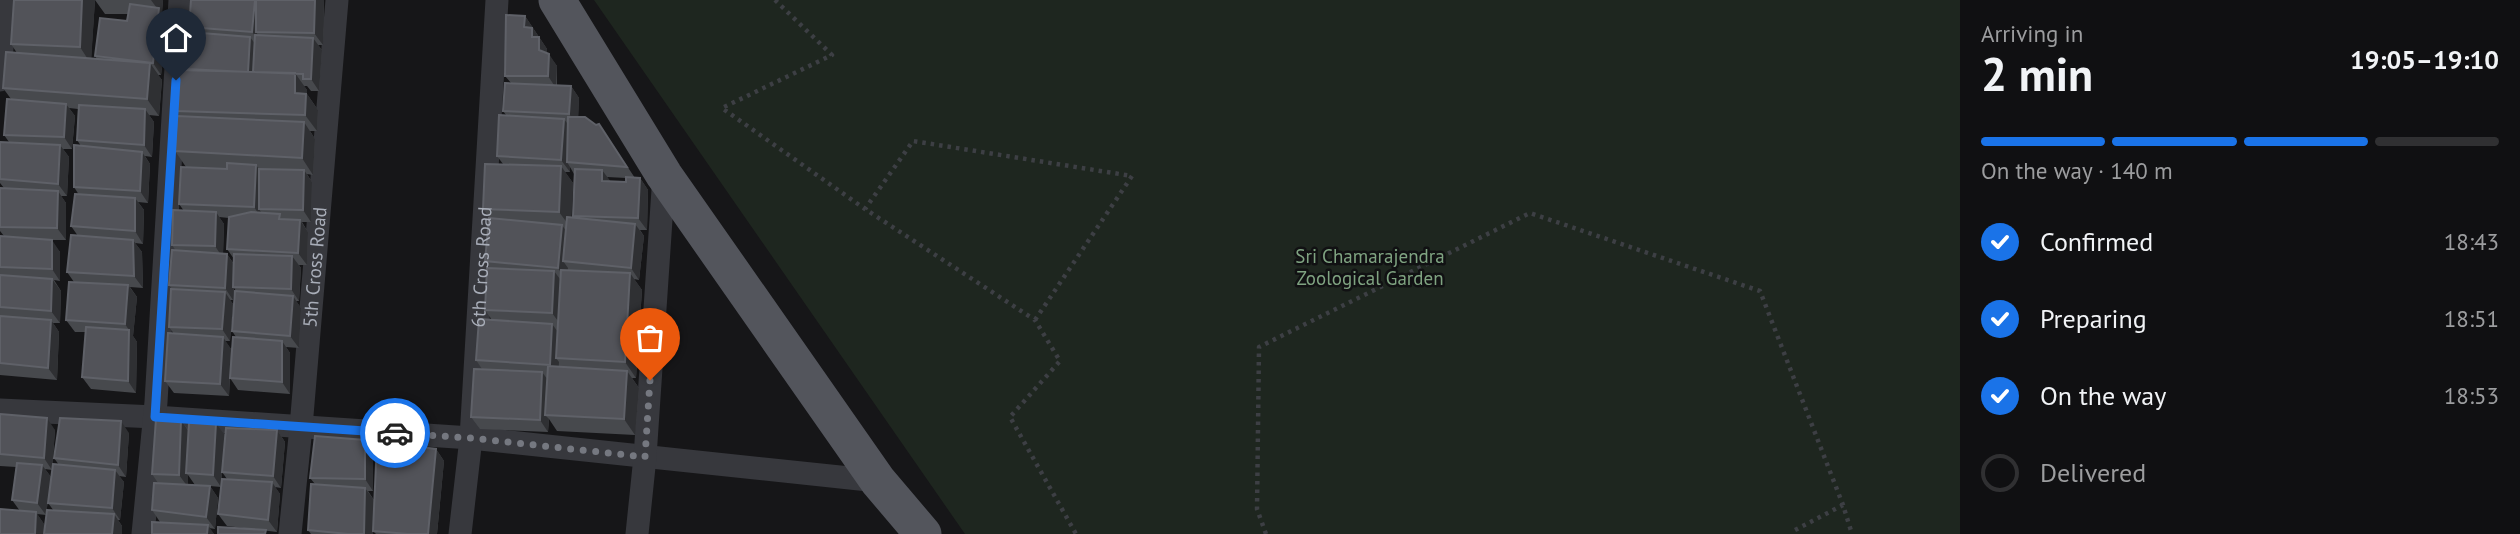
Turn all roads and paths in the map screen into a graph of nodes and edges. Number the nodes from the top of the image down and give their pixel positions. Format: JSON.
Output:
{"nodes":[{"id":1,"x":5,"y":0,"type":"edge"},
{"id":2,"x":180,"y":0,"type":"edge"},
{"id":3,"x":337,"y":0,"type":"edge"},
{"id":4,"x":497,"y":0,"type":"edge"},
{"id":5,"x":557,"y":0,"type":"edge"},
{"id":6,"x":775,"y":0,"type":"edge"},
{"id":7,"x":0,"y":80,"type":"edge"},
{"id":8,"x":664,"y":175,"type":"junction"},
{"id":9,"x":865,"y":209,"type":"junction"},
{"id":10,"x":1035,"y":320,"type":"junction"},
{"id":11,"x":0,"y":410,"type":"edge"},
{"id":12,"x":155,"y":417,"type":"junction"},
{"id":13,"x":301,"y":427,"type":"junction"},
{"id":14,"x":471,"y":438,"type":"junction"},
{"id":15,"x":645,"y":457,"type":"junction"},
{"id":16,"x":878,"y":481,"type":"junction"},
{"id":17,"x":1843,"y":505,"type":"junction"},
{"id":18,"x":1795,"y":530,"type":"dead end"},
{"id":19,"x":143,"y":534,"type":"edge"},
{"id":20,"x":290,"y":534,"type":"edge"},
{"id":21,"x":460,"y":534,"type":"edge"},
{"id":22,"x":637,"y":534,"type":"edge"},
{"id":23,"x":923,"y":534,"type":"edge"},
{"id":24,"x":1076,"y":534,"type":"edge"},
{"id":25,"x":1266,"y":534,"type":"edge"},
{"id":26,"x":1852,"y":534,"type":"edge"}],
"edges":[{"from":1,"to":7,"type":"street"},
{"from":2,"to":12,"type":"street"},
{"from":3,"to":13,"type":"street","name":"5th Cross Road"},
{"from":4,"to":14,"type":"street","name":"6th Cross Road"},
{"from":5,"to":8,"type":"main road"},
{"from":6,"to":9,"type":"path"},
{"from":8,"to":15,"type":"street"},
{"from":8,"to":16,"type":"main road"},
{"from":9,"to":10,"type":"path"},
{"from":9,"to":10,"type":"path"},
{"from":10,"to":24,"type":"path"},
{"from":11,"to":12,"type":"street"},
{"from":12,"to":13,"type":"street"},
{"from":12,"to":19,"type":"street"},
{"from":13,"to":14,"type":"street"},
{"from":13,"to":20,"type":"street","name":"5th Cross Road"},
{"from":14,"to":15,"type":"street"},
{"from":14,"to":21,"type":"street","name":"6th Cross Road"},
{"from":15,"to":16,"type":"street"},
{"from":15,"to":22,"type":"street"},
{"from":16,"to":23,"type":"main road"},
{"from":17,"to":18,"type":"path"},
{"from":17,"to":25,"type":"path"},
{"from":17,"to":26,"type":"path"}]}
